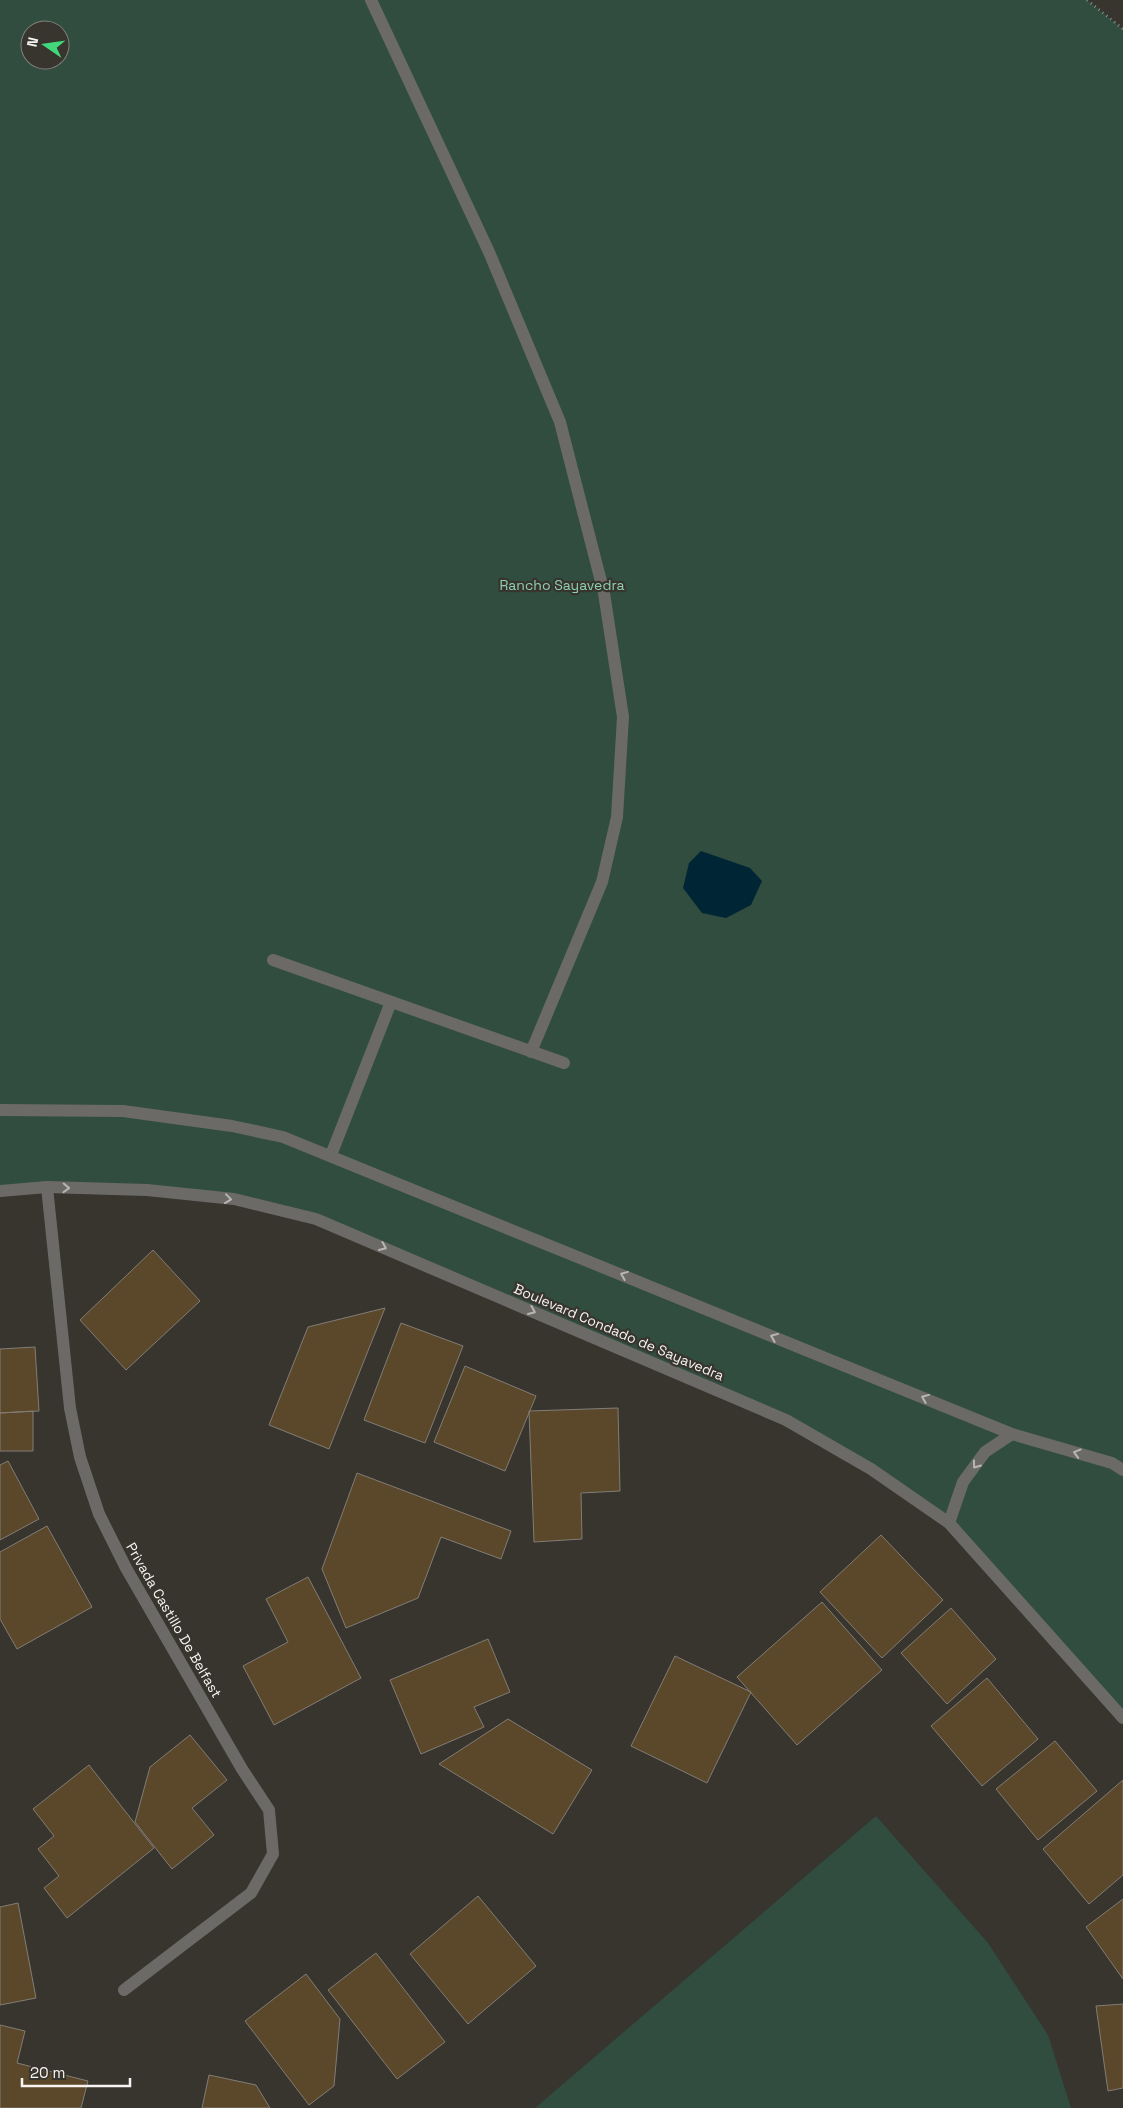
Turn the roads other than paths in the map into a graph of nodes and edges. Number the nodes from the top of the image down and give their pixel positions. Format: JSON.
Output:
{"nodes":[{"id":1,"x":371,"y":0,"type":"edge"},
{"id":2,"x":273,"y":960,"type":"dead end"},
{"id":3,"x":391,"y":1002,"type":"junction"},
{"id":4,"x":531,"y":1052,"type":"junction"},
{"id":5,"x":564,"y":1063,"type":"dead end"},
{"id":6,"x":0,"y":1110,"type":"edge"},
{"id":7,"x":331,"y":1155,"type":"junction"},
{"id":8,"x":47,"y":1187,"type":"junction"},
{"id":9,"x":0,"y":1191,"type":"edge"},
{"id":10,"x":1012,"y":1434,"type":"junction"},
{"id":11,"x":1123,"y":1470,"type":"edge"},
{"id":12,"x":949,"y":1523,"type":"junction"},
{"id":13,"x":1123,"y":1718,"type":"edge"},
{"id":14,"x":124,"y":1990,"type":"dead end"}],
"edges":[{"from":1,"to":4,"type":"street"},
{"from":2,"to":3,"type":"street"},
{"from":3,"to":4,"type":"street"},
{"from":3,"to":7,"type":"street"},
{"from":4,"to":5,"type":"street"},
{"from":6,"to":7,"type":"street"},
{"from":10,"to":7,"type":"street","one_way":true},
{"from":8,"to":9,"type":"street","name":"Boulevard Condado de Sayavedra"},
{"from":8,"to":12,"type":"street","name":"Boulevard Condado de Sayavedra","one_way":true},
{"from":8,"to":14,"type":"street","name":"Privada Castillo De Belfast"},
{"from":11,"to":10,"type":"street","one_way":true},
{"from":10,"to":12,"type":"street","one_way":true},
{"from":12,"to":13,"type":"street","name":"Boulevard Condado de Sayavedra"}]}
